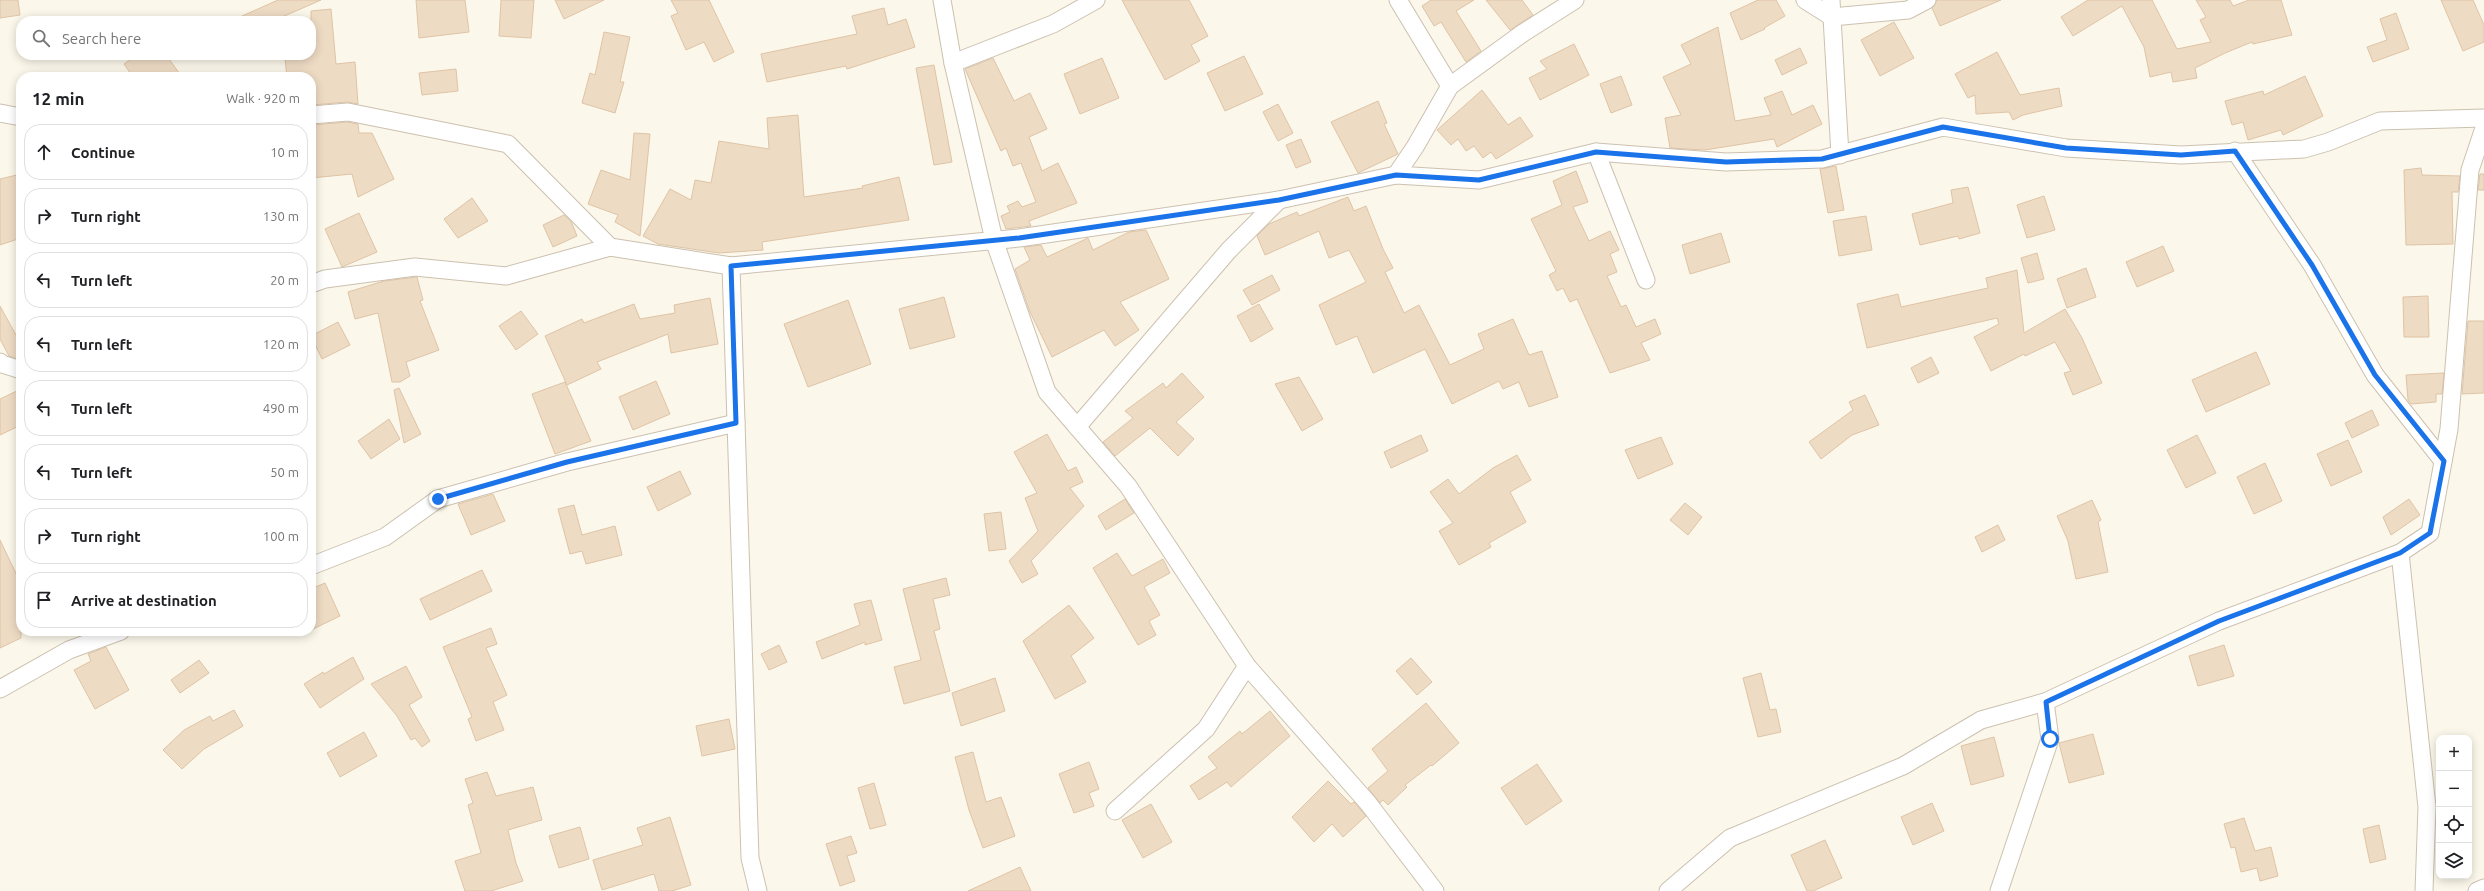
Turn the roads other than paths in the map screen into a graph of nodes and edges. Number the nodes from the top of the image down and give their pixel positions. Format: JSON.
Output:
{"nodes":[{"id":1,"x":942,"y":0,"type":"edge"},
{"id":2,"x":1096,"y":0,"type":"edge"},
{"id":3,"x":1398,"y":0,"type":"edge"},
{"id":4,"x":1575,"y":0,"type":"edge"},
{"id":5,"x":1805,"y":0,"type":"edge"},
{"id":6,"x":1831,"y":0,"type":"edge"},
{"id":7,"x":1927,"y":0,"type":"edge"},
{"id":8,"x":1832,"y":17,"type":"junction"},
{"id":9,"x":953,"y":63,"type":"junction"},
{"id":10,"x":1450,"y":86,"type":"junction"},
{"id":11,"x":0,"y":113,"type":"edge"},
{"id":12,"x":316,"y":115,"type":"edge"},
{"id":13,"x":16,"y":116,"type":"edge"},
{"id":14,"x":2484,"y":118,"type":"edge"},
{"id":15,"x":2484,"y":128,"type":"edge"},
{"id":16,"x":2235,"y":151,"type":"junction"},
{"id":17,"x":1596,"y":152,"type":"junction"},
{"id":18,"x":1840,"y":155,"type":"junction"},
{"id":19,"x":1396,"y":175,"type":"junction"},
{"id":20,"x":1279,"y":200,"type":"junction"},
{"id":21,"x":994,"y":240,"type":"junction"},
{"id":22,"x":610,"y":247,"type":"junction"},
{"id":23,"x":731,"y":266,"type":"junction"},
{"id":24,"x":1646,"y":280,"type":"dead end"},
{"id":25,"x":316,"y":282,"type":"edge"},
{"id":26,"x":0,"y":362,"type":"edge"},
{"id":27,"x":16,"y":368,"type":"edge"},
{"id":28,"x":736,"y":423,"type":"junction"},
{"id":29,"x":1077,"y":427,"type":"junction"},
{"id":30,"x":2444,"y":461,"type":"junction"},
{"id":31,"x":2400,"y":553,"type":"junction"},
{"id":32,"x":316,"y":564,"type":"edge"},
{"id":33,"x":107,"y":636,"type":"edge"},
{"id":34,"x":1247,"y":666,"type":"junction"},
{"id":35,"x":0,"y":689,"type":"edge"},
{"id":36,"x":2046,"y":702,"type":"junction"},
{"id":37,"x":1115,"y":810,"type":"dead end"},
{"id":38,"x":2484,"y":888,"type":"edge"},
{"id":39,"x":758,"y":891,"type":"edge"},
{"id":40,"x":1435,"y":891,"type":"edge"},
{"id":41,"x":1668,"y":891,"type":"edge"},
{"id":42,"x":1999,"y":891,"type":"edge"},
{"id":43,"x":2424,"y":891,"type":"edge"},
{"id":44,"x":2477,"y":891,"type":"edge"}],
"edges":[{"from":1,"to":9,"type":"street"},
{"from":2,"to":9,"type":"street"},
{"from":3,"to":10,"type":"street"},
{"from":4,"to":10,"type":"street"},
{"from":5,"to":8,"type":"street"},
{"from":6,"to":8,"type":"street"},
{"from":7,"to":8,"type":"street"},
{"from":8,"to":18,"type":"street"},
{"from":9,"to":21,"type":"street"},
{"from":10,"to":19,"type":"street"},
{"from":11,"to":13,"type":"street"},
{"from":12,"to":22,"type":"street"},
{"from":14,"to":16,"type":"street"},
{"from":15,"to":30,"type":"street"},
{"from":16,"to":18,"type":"street"},
{"from":16,"to":30,"type":"street"},
{"from":17,"to":18,"type":"street"},
{"from":17,"to":19,"type":"street"},
{"from":17,"to":24,"type":"street"},
{"from":19,"to":20,"type":"street"},
{"from":20,"to":21,"type":"street"},
{"from":20,"to":29,"type":"street"},
{"from":21,"to":23,"type":"street"},
{"from":21,"to":29,"type":"street"},
{"from":22,"to":23,"type":"street"},
{"from":22,"to":25,"type":"street"},
{"from":23,"to":28,"type":"street"},
{"from":26,"to":27,"type":"street"},
{"from":28,"to":32,"type":"street"},
{"from":28,"to":39,"type":"street"},
{"from":29,"to":34,"type":"street"},
{"from":30,"to":31,"type":"street"},
{"from":31,"to":36,"type":"street"},
{"from":31,"to":43,"type":"street"},
{"from":33,"to":35,"type":"street"},
{"from":34,"to":37,"type":"street"},
{"from":34,"to":40,"type":"street"},
{"from":36,"to":41,"type":"street"},
{"from":36,"to":42,"type":"street"},
{"from":38,"to":44,"type":"street"}]}
